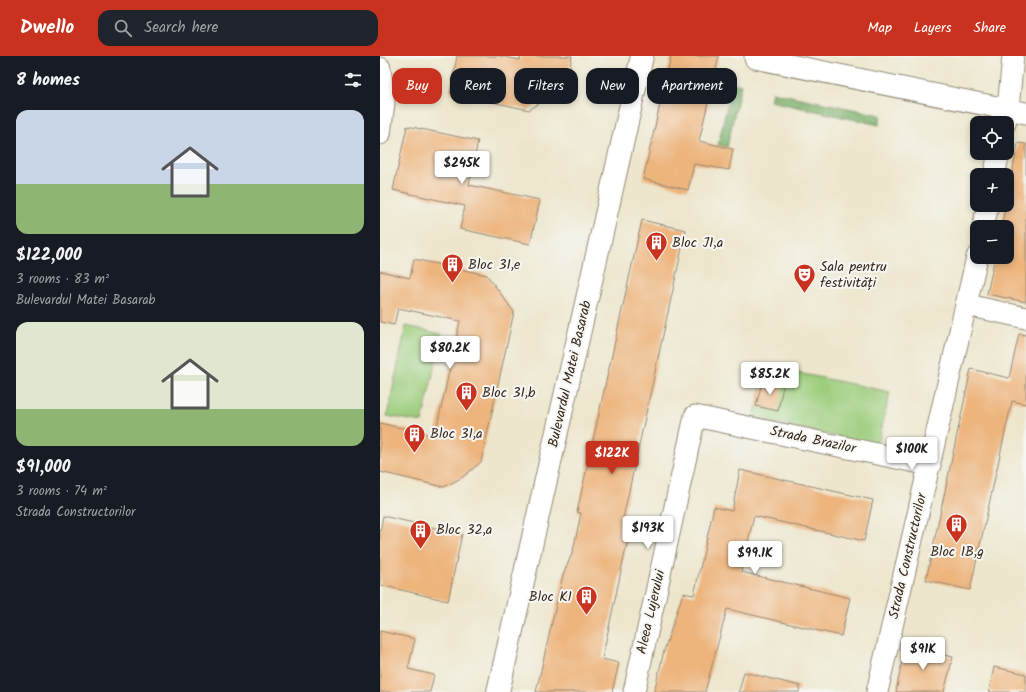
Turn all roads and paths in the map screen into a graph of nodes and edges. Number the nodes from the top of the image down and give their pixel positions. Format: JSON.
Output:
{"nodes":[{"id":1,"x":642,"y":56,"type":"edge"},
{"id":2,"x":755,"y":56,"type":"edge"},
{"id":3,"x":1013,"y":56,"type":"edge"},
{"id":4,"x":380,"y":68,"type":"edge"},
{"id":5,"x":1013,"y":115,"type":"edge"},
{"id":6,"x":380,"y":134,"type":"edge"},
{"id":7,"x":976,"y":264,"type":"edge"},
{"id":8,"x":967,"y":305,"type":"junction"},
{"id":9,"x":1026,"y":318,"type":"edge"},
{"id":10,"x":695,"y":416,"type":"joint"},
{"id":11,"x":930,"y":465,"type":"junction"},
{"id":12,"x":498,"y":692,"type":"edge"},
{"id":13,"x":634,"y":692,"type":"edge"},
{"id":14,"x":877,"y":692,"type":"edge"}],
"edges":[{"from":1,"to":12,"type":"main road","name":"Bulevardul Matei Basarab"},
{"from":2,"to":5,"type":"street"},
{"from":3,"to":5,"type":"street"},
{"from":4,"to":6,"type":"street"},
{"from":7,"to":8,"type":"street","name":"Strada Constructorilor"},
{"from":8,"to":9,"type":"street"},
{"from":8,"to":11,"type":"street","name":"Strada Constructorilor"},
{"from":10,"to":11,"type":"street","name":"Strada Brazilor"},
{"from":10,"to":13,"type":"street","name":"Aleea Lujerului"},
{"from":11,"to":14,"type":"street","name":"Strada Constructorilor"}]}
